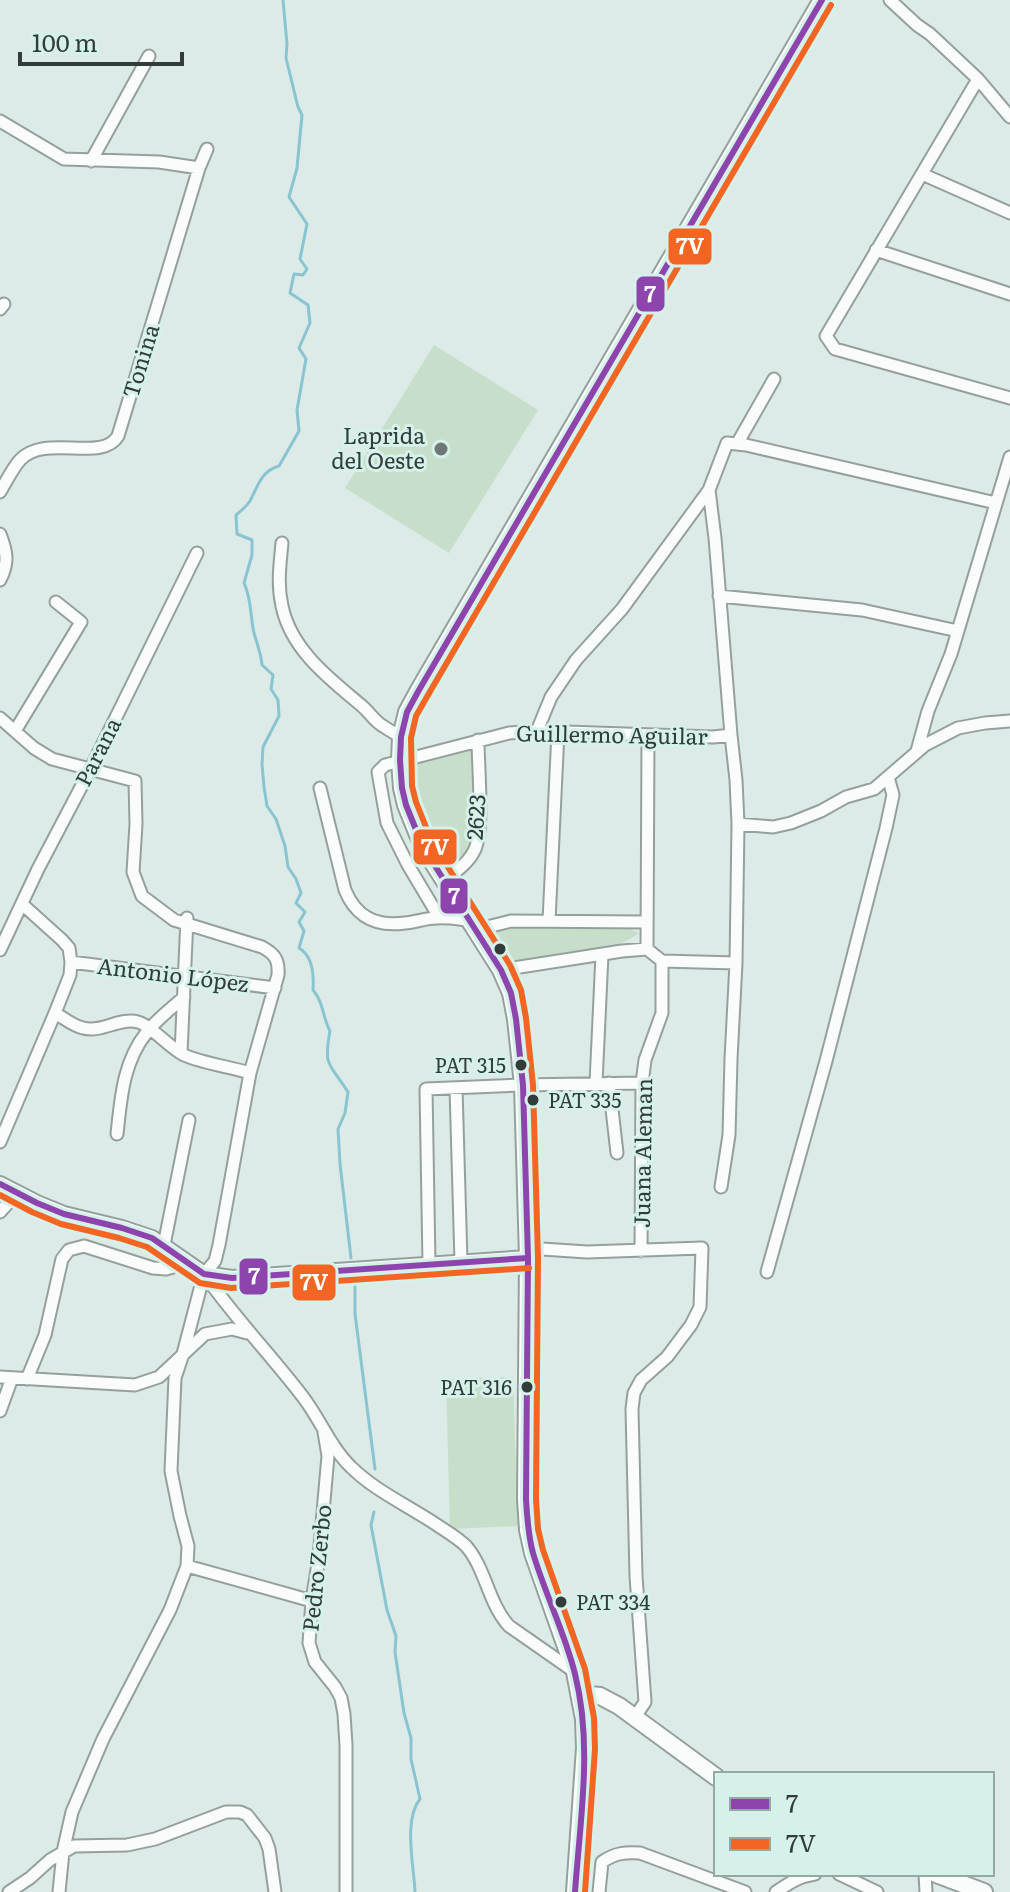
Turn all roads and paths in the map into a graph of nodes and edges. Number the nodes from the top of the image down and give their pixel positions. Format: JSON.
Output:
{"nodes":[{"id":1,"x":822,"y":0,"type":"edge"},
{"id":2,"x":890,"y":0,"type":"edge"},
{"id":3,"x":149,"y":56,"type":"dead end"},
{"id":4,"x":978,"y":79,"type":"junction"},
{"id":5,"x":1010,"y":117,"type":"edge"},
{"id":6,"x":0,"y":121,"type":"edge"},
{"id":7,"x":207,"y":149,"type":"dead end"},
{"id":8,"x":91,"y":161,"type":"junction"},
{"id":9,"x":199,"y":168,"type":"junction"},
{"id":10,"x":922,"y":174,"type":"junction"},
{"id":11,"x":1010,"y":213,"type":"edge"},
{"id":12,"x":876,"y":250,"type":"junction"},
{"id":13,"x":1010,"y":294,"type":"edge"},
{"id":14,"x":774,"y":379,"type":"dead end"},
{"id":15,"x":1010,"y":398,"type":"edge"},
{"id":16,"x":737,"y":444,"type":"junction"},
{"id":17,"x":1010,"y":457,"type":"edge"},
{"id":18,"x":709,"y":490,"type":"junction"},
{"id":19,"x":0,"y":492,"type":"edge"},
{"id":20,"x":996,"y":503,"type":"junction"},
{"id":21,"x":0,"y":534,"type":"edge"},
{"id":22,"x":282,"y":543,"type":"dead end"},
{"id":23,"x":197,"y":553,"type":"dead end"},
{"id":24,"x":0,"y":580,"type":"edge"},
{"id":25,"x":719,"y":596,"type":"junction"},
{"id":26,"x":56,"y":602,"type":"dead end"},
{"id":27,"x":958,"y":631,"type":"junction"},
{"id":28,"x":0,"y":718,"type":"edge"},
{"id":29,"x":1010,"y":721,"type":"edge"},
{"id":30,"x":15,"y":731,"type":"junction"},
{"id":31,"x":537,"y":731,"type":"junction"},
{"id":32,"x":558,"y":732,"type":"junction"},
{"id":33,"x":648,"y":735,"type":"junction"},
{"id":34,"x":731,"y":735,"type":"junction"},
{"id":35,"x":401,"y":737,"type":"junction"},
{"id":36,"x":478,"y":740,"type":"junction"},
{"id":37,"x":917,"y":751,"type":"junction"},
{"id":38,"x":400,"y":760,"type":"junction"},
{"id":39,"x":90,"y":770,"type":"junction"},
{"id":40,"x":888,"y":777,"type":"junction"},
{"id":41,"x":320,"y":788,"type":"dead end"},
{"id":42,"x":738,"y":824,"type":"junction"},
{"id":43,"x":444,"y":881,"type":"junction"},
{"id":44,"x":22,"y":904,"type":"junction"},
{"id":45,"x":439,"y":917,"type":"junction"},
{"id":46,"x":187,"y":921,"type":"junction"},
{"id":47,"x":549,"y":921,"type":"junction"},
{"id":48,"x":646,"y":922,"type":"junction"},
{"id":49,"x":472,"y":925,"type":"junction"},
{"id":50,"x":647,"y":949,"type":"junction"},
{"id":51,"x":0,"y":950,"type":"edge"},
{"id":52,"x":602,"y":955,"type":"junction"},
{"id":53,"x":662,"y":961,"type":"junction"},
{"id":54,"x":71,"y":962,"type":"junction"},
{"id":55,"x":736,"y":963,"type":"junction"},
{"id":56,"x":501,"y":970,"type":"junction"},
{"id":57,"x":185,"y":977,"type":"junction"},
{"id":58,"x":275,"y":988,"type":"junction"},
{"id":59,"x":184,"y":997,"type":"junction"},
{"id":60,"x":55,"y":1013,"type":"junction"},
{"id":61,"x":150,"y":1028,"type":"junction"},
{"id":62,"x":181,"y":1053,"type":"junction"},
{"id":63,"x":250,"y":1073,"type":"junction"},
{"id":64,"x":603,"y":1083,"type":"junction"},
{"id":65,"x":642,"y":1083,"type":"junction"},
{"id":66,"x":523,"y":1085,"type":"junction"},
{"id":67,"x":456,"y":1088,"type":"junction"},
{"id":68,"x":189,"y":1120,"type":"dead end"},
{"id":69,"x":117,"y":1134,"type":"dead end"},
{"id":70,"x":0,"y":1142,"type":"edge"},
{"id":71,"x":617,"y":1153,"type":"dead end"},
{"id":72,"x":0,"y":1184,"type":"edge"},
{"id":73,"x":721,"y":1187,"type":"dead end"},
{"id":74,"x":17,"y":1193,"type":"junction"},
{"id":75,"x":0,"y":1212,"type":"edge"},
{"id":76,"x":164,"y":1245,"type":"junction"},
{"id":77,"x":641,"y":1251,"type":"junction"},
{"id":78,"x":527,"y":1253,"type":"junction"},
{"id":79,"x":182,"y":1259,"type":"junction"},
{"id":80,"x":461,"y":1262,"type":"junction"},
{"id":81,"x":429,"y":1264,"type":"junction"},
{"id":82,"x":767,"y":1272,"type":"dead end"},
{"id":83,"x":204,"y":1274,"type":"junction"},
{"id":84,"x":250,"y":1334,"type":"junction"},
{"id":85,"x":183,"y":1354,"type":"junction"},
{"id":86,"x":6,"y":1378,"type":"edge"},
{"id":87,"x":27,"y":1379,"type":"junction"},
{"id":88,"x":0,"y":1411,"type":"edge"},
{"id":89,"x":323,"y":1427,"type":"junction"},
{"id":90,"x":187,"y":1566,"type":"junction"},
{"id":91,"x":312,"y":1601,"type":"junction"},
{"id":92,"x":575,"y":1672,"type":"junction"},
{"id":93,"x":581,"y":1696,"type":"junction"},
{"id":94,"x":635,"y":1717,"type":"junction"},
{"id":95,"x":714,"y":1776,"type":"edge"},
{"id":96,"x":63,"y":1852,"type":"junction"},
{"id":97,"x":804,"y":1876,"type":"edge"},
{"id":98,"x":843,"y":1876,"type":"edge"},
{"id":99,"x":941,"y":1876,"type":"edge"},
{"id":100,"x":9,"y":1892,"type":"edge"},
{"id":101,"x":59,"y":1892,"type":"edge"},
{"id":102,"x":275,"y":1892,"type":"edge"},
{"id":103,"x":346,"y":1892,"type":"edge"},
{"id":104,"x":575,"y":1892,"type":"edge"},
{"id":105,"x":599,"y":1892,"type":"edge"},
{"id":106,"x":745,"y":1892,"type":"edge"},
{"id":107,"x":776,"y":1892,"type":"edge"},
{"id":108,"x":877,"y":1892,"type":"edge"},
{"id":109,"x":984,"y":1892,"type":"edge"}],
"edges":[{"from":1,"to":35,"type":"main road"},
{"from":2,"to":4,"type":"street"},
{"from":3,"to":8,"type":"street"},
{"from":4,"to":5,"type":"street"},
{"from":4,"to":10,"type":"street"},
{"from":6,"to":8,"type":"street"},
{"from":7,"to":9,"type":"street","name":"Tonina"},
{"from":8,"to":9,"type":"street"},
{"from":9,"to":19,"type":"street","name":"Tonina"},
{"from":10,"to":11,"type":"street"},
{"from":10,"to":12,"type":"street"},
{"from":12,"to":13,"type":"street"},
{"from":12,"to":15,"type":"street"},
{"from":14,"to":16,"type":"street"},
{"from":16,"to":18,"type":"street"},
{"from":16,"to":20,"type":"street"},
{"from":17,"to":20,"type":"street"},
{"from":18,"to":25,"type":"street"},
{"from":18,"to":31,"type":"street"},
{"from":20,"to":27,"type":"street"},
{"from":21,"to":24,"type":"street"},
{"from":22,"to":35,"type":"street"},
{"from":23,"to":39,"type":"street","name":"Parana"},
{"from":25,"to":27,"type":"street"},
{"from":25,"to":34,"type":"street"},
{"from":26,"to":30,"type":"street"},
{"from":27,"to":37,"type":"street"},
{"from":28,"to":30,"type":"street"},
{"from":29,"to":37,"type":"street"},
{"from":30,"to":39,"type":"street"},
{"from":31,"to":32,"type":"street","name":"Guillermo Aguilar"},
{"from":31,"to":36,"type":"street","name":"Guillermo Aguilar"},
{"from":32,"to":33,"type":"street","name":"Guillermo Aguilar"},
{"from":32,"to":47,"type":"street"},
{"from":33,"to":34,"type":"street","name":"Guillermo Aguilar"},
{"from":33,"to":48,"type":"street"},
{"from":34,"to":42,"type":"street"},
{"from":35,"to":38,"type":"main road"},
{"from":36,"to":38,"type":"street","name":"Guillermo Aguilar"},
{"from":36,"to":43,"type":"street","name":"2623"},
{"from":37,"to":40,"type":"street"},
{"from":38,"to":43,"type":"main road"},
{"from":38,"to":45,"type":"street"},
{"from":39,"to":44,"type":"street","name":"Parana"},
{"from":39,"to":46,"type":"street"},
{"from":40,"to":42,"type":"street"},
{"from":40,"to":82,"type":"street"},
{"from":41,"to":45,"type":"street"},
{"from":42,"to":55,"type":"street"},
{"from":43,"to":49,"type":"main road"},
{"from":44,"to":51,"type":"street","name":"Parana"},
{"from":44,"to":54,"type":"street"},
{"from":45,"to":49,"type":"street"},
{"from":46,"to":57,"type":"street"},
{"from":46,"to":58,"type":"street"},
{"from":47,"to":48,"type":"street"},
{"from":47,"to":49,"type":"street"},
{"from":48,"to":50,"type":"street"},
{"from":49,"to":56,"type":"main road"},
{"from":50,"to":52,"type":"street"},
{"from":50,"to":53,"type":"street"},
{"from":52,"to":56,"type":"street"},
{"from":52,"to":64,"type":"street"},
{"from":53,"to":55,"type":"street"},
{"from":53,"to":65,"type":"street","name":"Juana Aleman"},
{"from":54,"to":57,"type":"street","name":"Antonio López"},
{"from":54,"to":60,"type":"street"},
{"from":55,"to":73,"type":"street"},
{"from":56,"to":66,"type":"main road"},
{"from":57,"to":58,"type":"street","name":"Antonio López"},
{"from":57,"to":59,"type":"street"},
{"from":58,"to":63,"type":"street"},
{"from":59,"to":61,"type":"street"},
{"from":59,"to":62,"type":"street"},
{"from":60,"to":61,"type":"street"},
{"from":60,"to":70,"type":"street"},
{"from":61,"to":62,"type":"street"},
{"from":61,"to":69,"type":"street"},
{"from":62,"to":63,"type":"street"},
{"from":63,"to":83,"type":"street"},
{"from":64,"to":65,"type":"street"},
{"from":64,"to":66,"type":"street"},
{"from":64,"to":71,"type":"street"},
{"from":65,"to":77,"type":"street","name":"Juana Aleman"},
{"from":66,"to":67,"type":"street"},
{"from":66,"to":78,"type":"main road"},
{"from":67,"to":80,"type":"street"},
{"from":67,"to":81,"type":"street"},
{"from":68,"to":76,"type":"street"},
{"from":72,"to":74,"type":"street"},
{"from":74,"to":75,"type":"street"},
{"from":74,"to":76,"type":"street"},
{"from":76,"to":79,"type":"street"},
{"from":77,"to":78,"type":"street"},
{"from":77,"to":94,"type":"street"},
{"from":78,"to":80,"type":"street"},
{"from":78,"to":92,"type":"main road"},
{"from":79,"to":83,"type":"street"},
{"from":79,"to":87,"type":"street"},
{"from":80,"to":81,"type":"street"},
{"from":81,"to":83,"type":"street"},
{"from":83,"to":84,"type":"street"},
{"from":83,"to":85,"type":"street"},
{"from":84,"to":85,"type":"street"},
{"from":84,"to":89,"type":"street"},
{"from":85,"to":87,"type":"street"},
{"from":85,"to":90,"type":"street"},
{"from":86,"to":87,"type":"street"},
{"from":86,"to":88,"type":"street"},
{"from":89,"to":91,"type":"street","name":"Pedro Zerbo"},
{"from":89,"to":92,"type":"street"},
{"from":90,"to":91,"type":"street"},
{"from":90,"to":96,"type":"street"},
{"from":91,"to":103,"type":"street","name":"Pedro Zerbo"},
{"from":92,"to":93,"type":"main road"},
{"from":93,"to":94,"type":"main road"},
{"from":93,"to":104,"type":"main road"},
{"from":94,"to":95,"type":"main road"},
{"from":96,"to":100,"type":"street"},
{"from":96,"to":101,"type":"street"},
{"from":96,"to":102,"type":"street"},
{"from":97,"to":107,"type":"street"},
{"from":98,"to":108,"type":"street"},
{"from":99,"to":109,"type":"main road"},
{"from":105,"to":106,"type":"street"}]}
